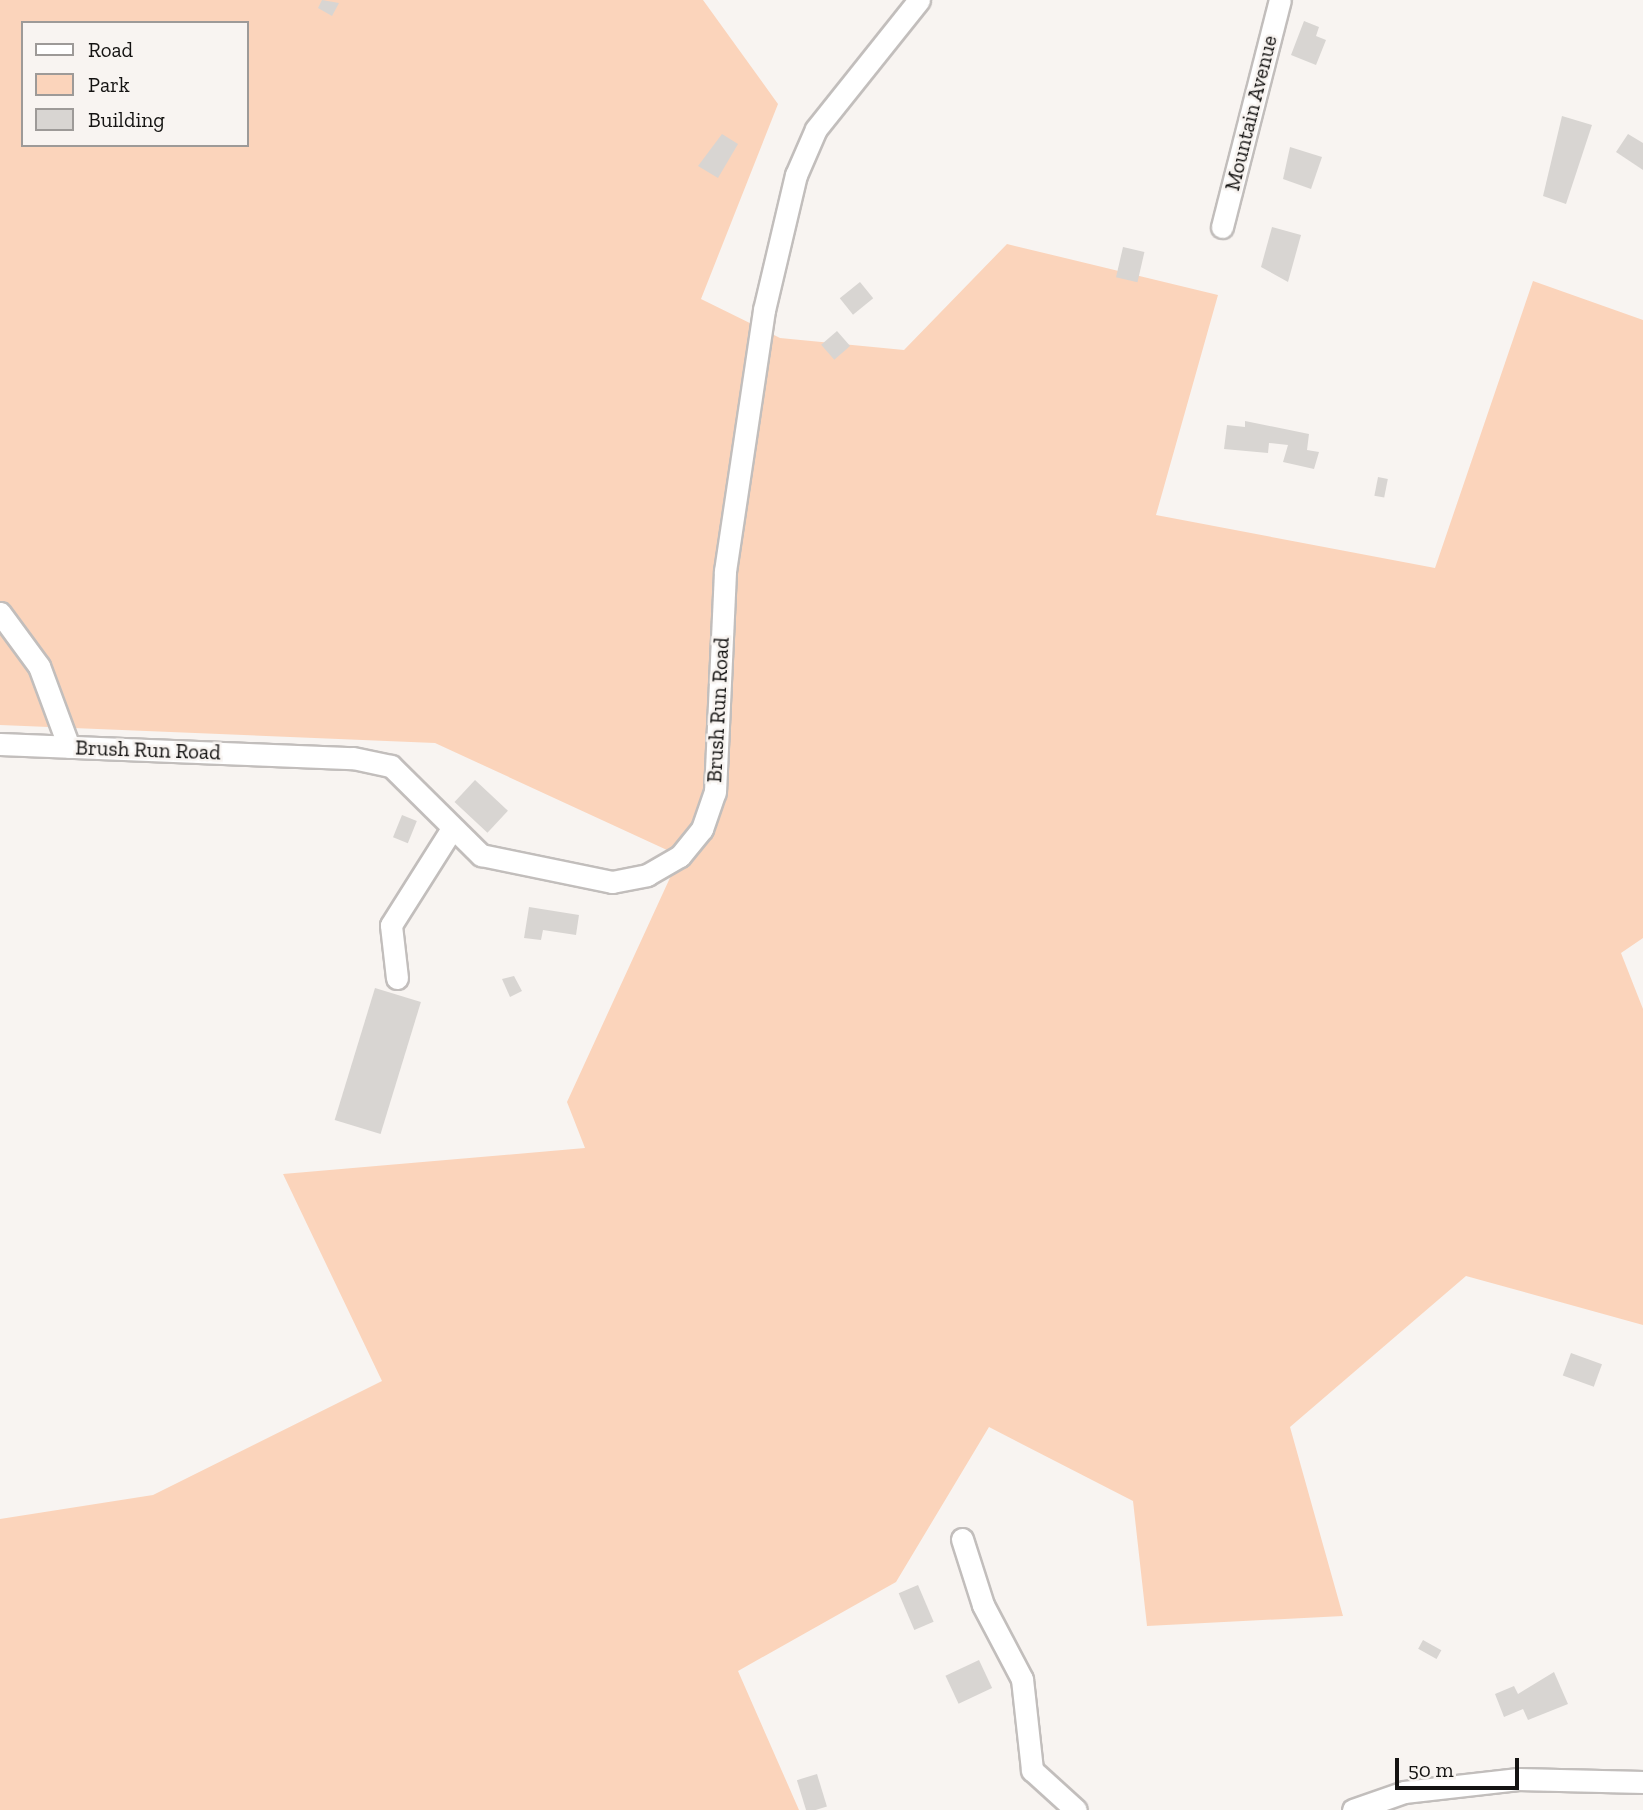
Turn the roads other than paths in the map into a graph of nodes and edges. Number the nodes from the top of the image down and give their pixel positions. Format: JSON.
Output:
{"nodes":[{"id":1,"x":919,"y":0,"type":"edge"},
{"id":2,"x":1280,"y":0,"type":"edge"},
{"id":3,"x":1222,"y":227,"type":"dead end"},
{"id":4,"x":0,"y":613,"type":"edge"},
{"id":5,"x":0,"y":744,"type":"edge"},
{"id":6,"x":69,"y":747,"type":"junction"},
{"id":7,"x":451,"y":830,"type":"junction"},
{"id":8,"x":397,"y":978,"type":"dead end"},
{"id":9,"x":962,"y":1539,"type":"dead end"},
{"id":10,"x":1643,"y":1782,"type":"edge"},
{"id":11,"x":1076,"y":1810,"type":"edge"},
{"id":12,"x":1353,"y":1810,"type":"edge"}],
"edges":[{"from":1,"to":7,"type":"street","name":"Brush Run Road"},
{"from":2,"to":3,"type":"street","name":"Mountain Avenue"},
{"from":4,"to":6,"type":"street"},
{"from":5,"to":6,"type":"street","name":"Brush Run Road"},
{"from":6,"to":7,"type":"street","name":"Brush Run Road"},
{"from":7,"to":8,"type":"street"},
{"from":9,"to":11,"type":"street"},
{"from":10,"to":12,"type":"street"}]}
